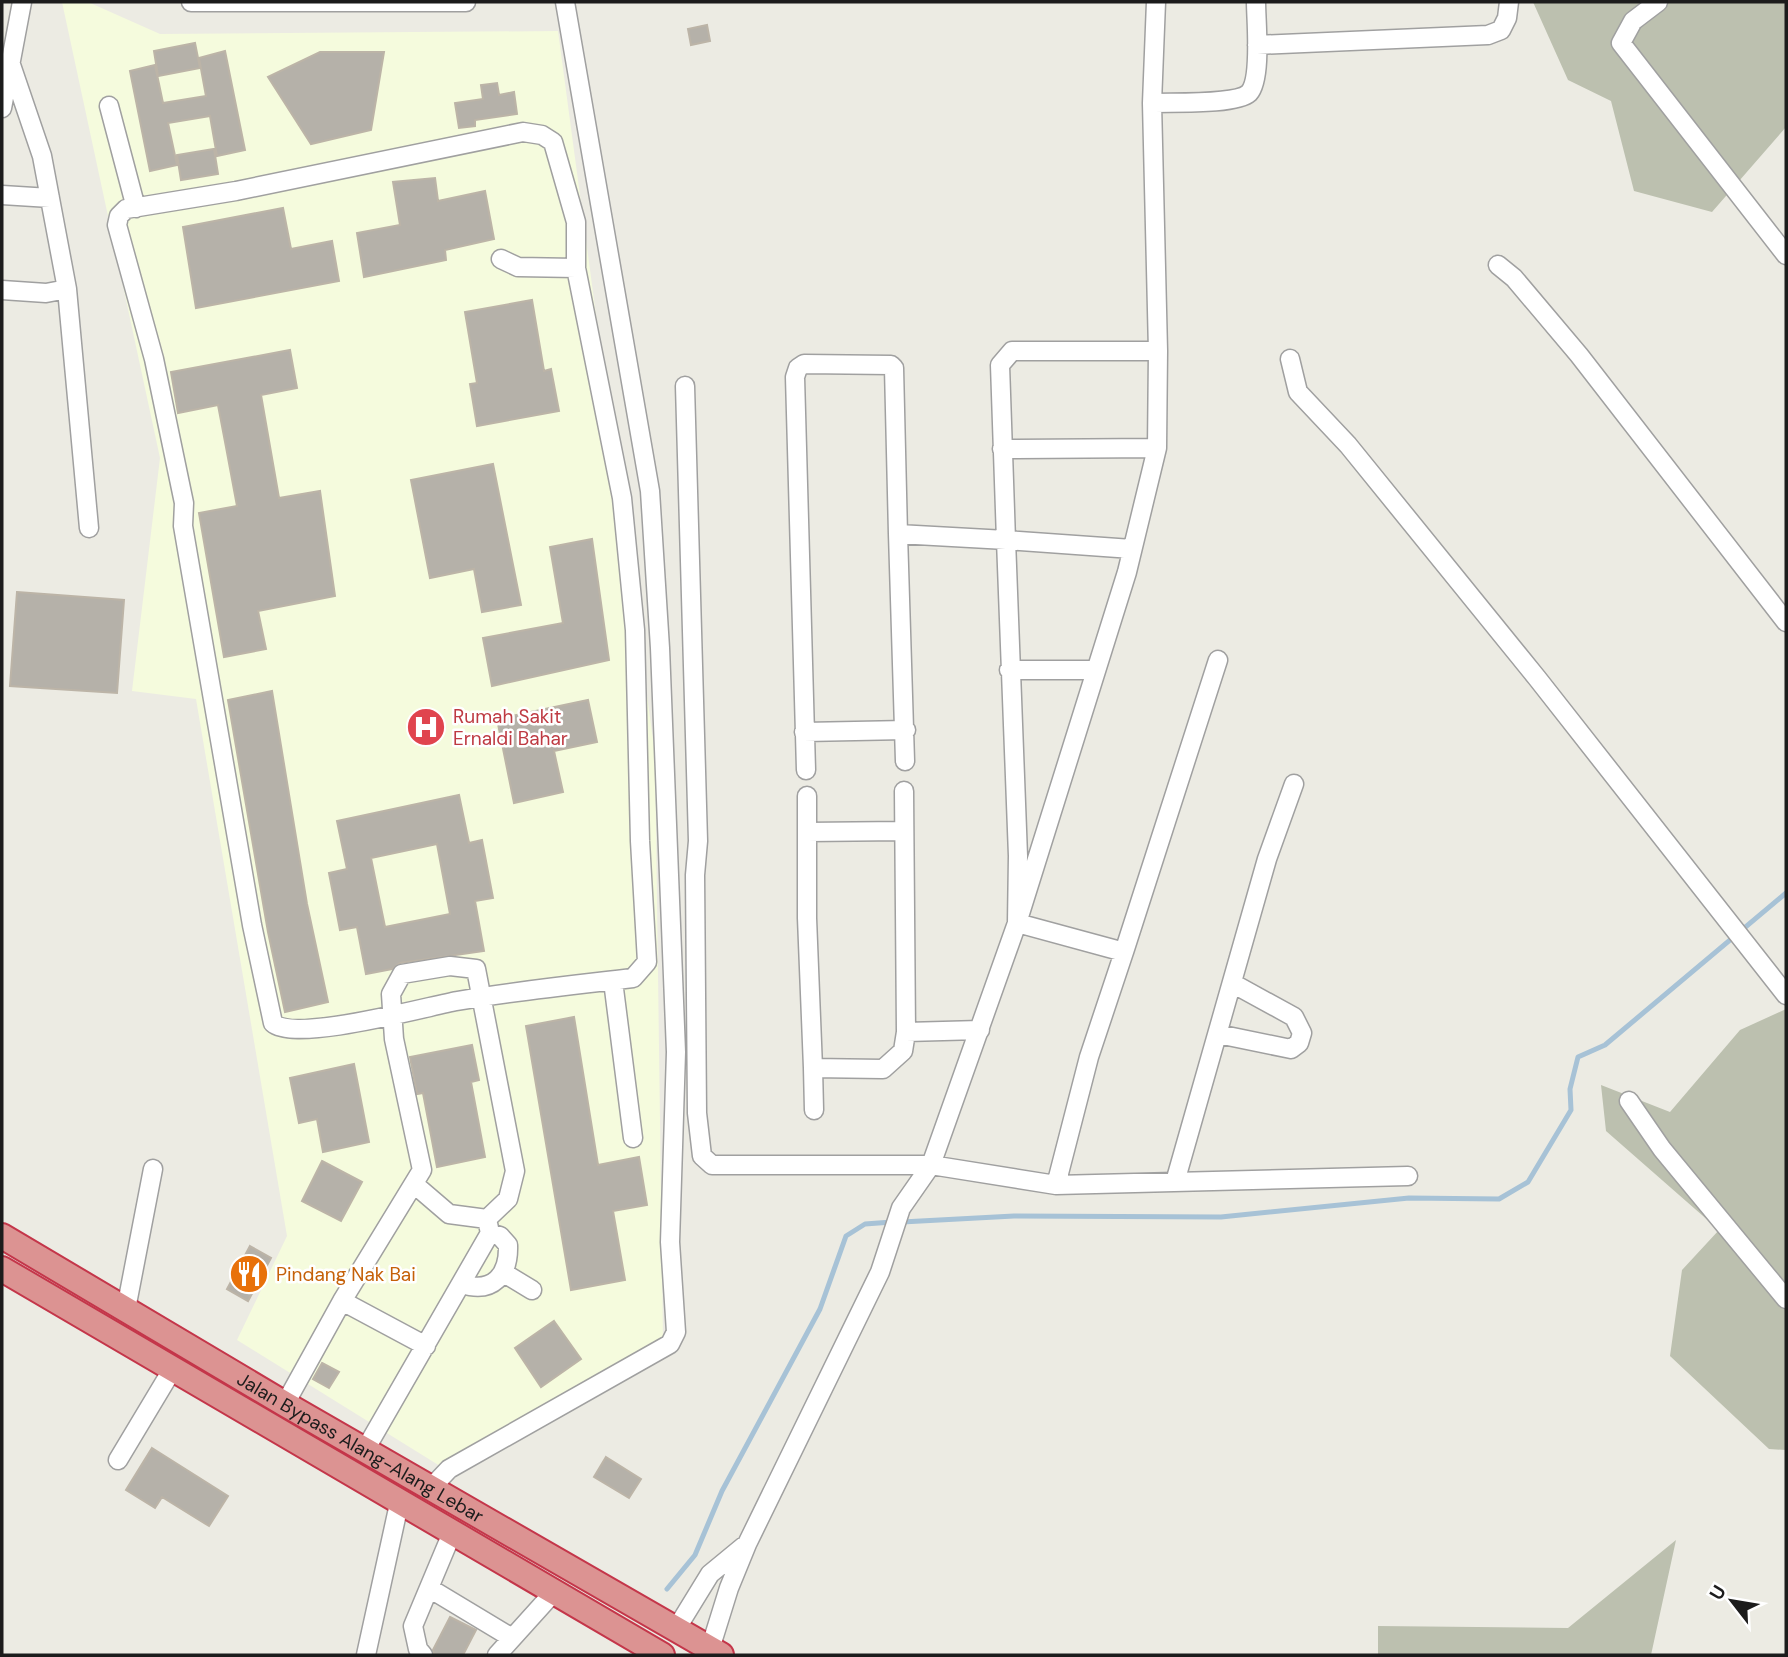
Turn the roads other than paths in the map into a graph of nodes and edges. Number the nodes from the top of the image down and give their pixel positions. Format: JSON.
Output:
{"nodes":[{"id":1,"x":22,"y":2,"type":"edge"},
{"id":2,"x":191,"y":2,"type":"edge"},
{"id":3,"x":466,"y":2,"type":"edge"},
{"id":4,"x":565,"y":2,"type":"edge"},
{"id":5,"x":1156,"y":2,"type":"edge"},
{"id":6,"x":1256,"y":2,"type":"edge"},
{"id":7,"x":1509,"y":2,"type":"edge"},
{"id":8,"x":1658,"y":2,"type":"edge"},
{"id":9,"x":1257,"y":45,"type":"junction"},
{"id":10,"x":10,"y":62,"type":"junction"},
{"id":11,"x":1152,"y":103,"type":"junction"},
{"id":12,"x":109,"y":106,"type":"dead end"},
{"id":13,"x":2,"y":108,"type":"edge"},
{"id":14,"x":2,"y":195,"type":"edge"},
{"id":15,"x":50,"y":198,"type":"junction"},
{"id":16,"x":136,"y":208,"type":"junction"},
{"id":17,"x":1786,"y":255,"type":"edge"},
{"id":18,"x":501,"y":259,"type":"dead end"},
{"id":19,"x":1498,"y":265,"type":"dead end"},
{"id":20,"x":576,"y":268,"type":"junction"},
{"id":21,"x":66,"y":289,"type":"junction"},
{"id":22,"x":2,"y":290,"type":"edge"},
{"id":23,"x":1158,"y":351,"type":"junction"},
{"id":24,"x":1290,"y":359,"type":"dead end"},
{"id":25,"x":685,"y":386,"type":"dead end"},
{"id":26,"x":1002,"y":449,"type":"junction"},
{"id":27,"x":1157,"y":449,"type":"junction"},
{"id":28,"x":89,"y":528,"type":"dead end"},
{"id":29,"x":898,"y":534,"type":"junction"},
{"id":30,"x":1006,"y":540,"type":"junction"},
{"id":31,"x":1132,"y":549,"type":"junction"},
{"id":32,"x":1786,"y":622,"type":"edge"},
{"id":33,"x":1218,"y":660,"type":"dead end"},
{"id":34,"x":1009,"y":670,"type":"junction"},
{"id":35,"x":1095,"y":670,"type":"junction"},
{"id":36,"x":906,"y":730,"type":"junction"},
{"id":37,"x":804,"y":732,"type":"junction"},
{"id":38,"x":905,"y":761,"type":"dead end"},
{"id":39,"x":806,"y":770,"type":"dead end"},
{"id":40,"x":1294,"y":784,"type":"dead end"},
{"id":41,"x":904,"y":791,"type":"dead end"},
{"id":42,"x":807,"y":796,"type":"dead end"},
{"id":43,"x":902,"y":831,"type":"junction"},
{"id":44,"x":807,"y":832,"type":"junction"},
{"id":45,"x":1017,"y":923,"type":"junction"},
{"id":46,"x":1124,"y":952,"type":"junction"},
{"id":47,"x":613,"y":981,"type":"junction"},
{"id":48,"x":1232,"y":983,"type":"junction"},
{"id":49,"x":1786,"y":995,"type":"edge"},
{"id":50,"x":481,"y":999,"type":"junction"},
{"id":51,"x":394,"y":1017,"type":"junction"},
{"id":52,"x":980,"y":1030,"type":"junction"},
{"id":53,"x":906,"y":1032,"type":"junction"},
{"id":54,"x":1217,"y":1034,"type":"junction"},
{"id":55,"x":813,"y":1068,"type":"junction"},
{"id":56,"x":1629,"y":1101,"type":"dead end"},
{"id":57,"x":814,"y":1110,"type":"dead end"},
{"id":58,"x":633,"y":1138,"type":"dead end"},
{"id":59,"x":931,"y":1166,"type":"junction"},
{"id":60,"x":153,"y":1169,"type":"dead end"},
{"id":61,"x":1408,"y":1176,"type":"dead end"},
{"id":62,"x":1175,"y":1182,"type":"junction"},
{"id":63,"x":414,"y":1184,"type":"junction"},
{"id":64,"x":1056,"y":1185,"type":"junction"},
{"id":65,"x":489,"y":1226,"type":"junction"},
{"id":66,"x":2,"y":1236,"type":"edge"},
{"id":67,"x":2,"y":1269,"type":"edge"},
{"id":68,"x":503,"y":1273,"type":"junction"},
{"id":69,"x":462,"y":1284,"type":"junction"},
{"id":70,"x":533,"y":1290,"type":"dead end"},
{"id":71,"x":1786,"y":1299,"type":"edge"},
{"id":72,"x":342,"y":1301,"type":"junction"},
{"id":73,"x":126,"y":1309,"type":"junction"},
{"id":74,"x":426,"y":1346,"type":"junction"},
{"id":75,"x":172,"y":1370,"type":"junction"},
{"id":76,"x":285,"y":1405,"type":"junction"},
{"id":77,"x":365,"y":1450,"type":"junction"},
{"id":78,"x":118,"y":1460,"type":"dead end"},
{"id":79,"x":431,"y":1488,"type":"junction"},
{"id":80,"x":399,"y":1504,"type":"junction"},
{"id":81,"x":452,"y":1534,"type":"junction"},
{"id":82,"x":747,"y":1544,"type":"junction"},
{"id":83,"x":429,"y":1588,"type":"junction"},
{"id":84,"x":553,"y":1593,"type":"junction"},
{"id":85,"x":669,"y":1627,"type":"junction"},
{"id":86,"x":512,"y":1638,"type":"junction"},
{"id":87,"x":656,"y":1652,"type":"edge"},
{"id":88,"x":716,"y":1652,"type":"edge"},
{"id":89,"x":366,"y":1655,"type":"edge"},
{"id":90,"x":423,"y":1655,"type":"edge"},
{"id":91,"x":497,"y":1655,"type":"edge"}],
"edges":[{"from":1,"to":10,"type":"street"},
{"from":2,"to":3,"type":"street"},
{"from":4,"to":79,"type":"street"},
{"from":5,"to":11,"type":"street"},
{"from":6,"to":9,"type":"street"},
{"from":7,"to":9,"type":"street"},
{"from":8,"to":17,"type":"street"},
{"from":9,"to":11,"type":"street"},
{"from":10,"to":13,"type":"street"},
{"from":10,"to":15,"type":"street"},
{"from":11,"to":23,"type":"street"},
{"from":12,"to":16,"type":"street"},
{"from":14,"to":15,"type":"street"},
{"from":15,"to":21,"type":"street"},
{"from":16,"to":20,"type":"street"},
{"from":16,"to":51,"type":"street"},
{"from":18,"to":20,"type":"street"},
{"from":19,"to":32,"type":"street"},
{"from":20,"to":47,"type":"street"},
{"from":21,"to":22,"type":"street"},
{"from":21,"to":28,"type":"street"},
{"from":23,"to":26,"type":"street"},
{"from":23,"to":27,"type":"street"},
{"from":24,"to":49,"type":"street"},
{"from":25,"to":59,"type":"street"},
{"from":26,"to":27,"type":"street"},
{"from":26,"to":30,"type":"street"},
{"from":27,"to":31,"type":"street"},
{"from":29,"to":30,"type":"street"},
{"from":29,"to":36,"type":"street"},
{"from":29,"to":37,"type":"street"},
{"from":30,"to":31,"type":"street"},
{"from":30,"to":34,"type":"street"},
{"from":31,"to":35,"type":"street"},
{"from":33,"to":46,"type":"street"},
{"from":34,"to":35,"type":"street"},
{"from":34,"to":45,"type":"street"},
{"from":35,"to":45,"type":"street"},
{"from":36,"to":37,"type":"street"},
{"from":36,"to":38,"type":"street"},
{"from":37,"to":39,"type":"street"},
{"from":40,"to":48,"type":"street"},
{"from":41,"to":43,"type":"street"},
{"from":42,"to":44,"type":"street"},
{"from":43,"to":44,"type":"street"},
{"from":43,"to":53,"type":"street"},
{"from":44,"to":55,"type":"street"},
{"from":45,"to":46,"type":"street"},
{"from":45,"to":52,"type":"street"},
{"from":46,"to":64,"type":"street"},
{"from":47,"to":50,"type":"street"},
{"from":47,"to":58,"type":"street"},
{"from":48,"to":54,"type":"street"},
{"from":48,"to":54,"type":"street"},
{"from":50,"to":51,"type":"street"},
{"from":50,"to":51,"type":"street"},
{"from":50,"to":65,"type":"street"},
{"from":51,"to":63,"type":"street"},
{"from":52,"to":53,"type":"street"},
{"from":52,"to":59,"type":"street"},
{"from":53,"to":55,"type":"street"},
{"from":54,"to":62,"type":"street"},
{"from":55,"to":57,"type":"street"},
{"from":56,"to":71,"type":"street"},
{"from":59,"to":64,"type":"street"},
{"from":59,"to":82,"type":"street"},
{"from":60,"to":73,"type":"street"},
{"from":61,"to":62,"type":"street"},
{"from":62,"to":64,"type":"street"},
{"from":63,"to":65,"type":"street"},
{"from":63,"to":72,"type":"street"},
{"from":65,"to":68,"type":"street"},
{"from":65,"to":69,"type":"street"},
{"from":66,"to":73,"type":"highway","name":"Jalan Bypass Alang-Alang Lebar"},
{"from":67,"to":75,"type":"highway","name":"Jalan Bypass Alang-Alang Lebar"},
{"from":68,"to":69,"type":"street"},
{"from":68,"to":70,"type":"street"},
{"from":69,"to":74,"type":"street"},
{"from":72,"to":74,"type":"street"},
{"from":72,"to":76,"type":"street"},
{"from":73,"to":76,"type":"highway","name":"Jalan Bypass Alang-Alang Lebar"},
{"from":74,"to":77,"type":"street"},
{"from":75,"to":78,"type":"street"},
{"from":75,"to":80,"type":"highway","name":"Jalan Bypass Alang-Alang Lebar"},
{"from":76,"to":77,"type":"highway","name":"Jalan Bypass Alang-Alang Lebar"},
{"from":77,"to":79,"type":"highway","name":"Jalan Bypass Alang-Alang Lebar"},
{"from":79,"to":85,"type":"highway","name":"Jalan Bypass Alang-Alang Lebar"},
{"from":80,"to":81,"type":"highway","name":"Jalan Bypass Alang-Alang Lebar"},
{"from":80,"to":89,"type":"street"},
{"from":81,"to":83,"type":"street"},
{"from":81,"to":84,"type":"highway","name":"Jalan Bypass Alang-Alang Lebar"},
{"from":82,"to":85,"type":"street"},
{"from":82,"to":88,"type":"street"},
{"from":83,"to":86,"type":"street"},
{"from":83,"to":90,"type":"street"},
{"from":84,"to":86,"type":"street"},
{"from":84,"to":87,"type":"highway","name":"Jalan Bypass Alang-Alang Lebar"},
{"from":85,"to":88,"type":"highway","name":"Jalan Bypass Alang-Alang Lebar"},
{"from":86,"to":91,"type":"street"}]}
